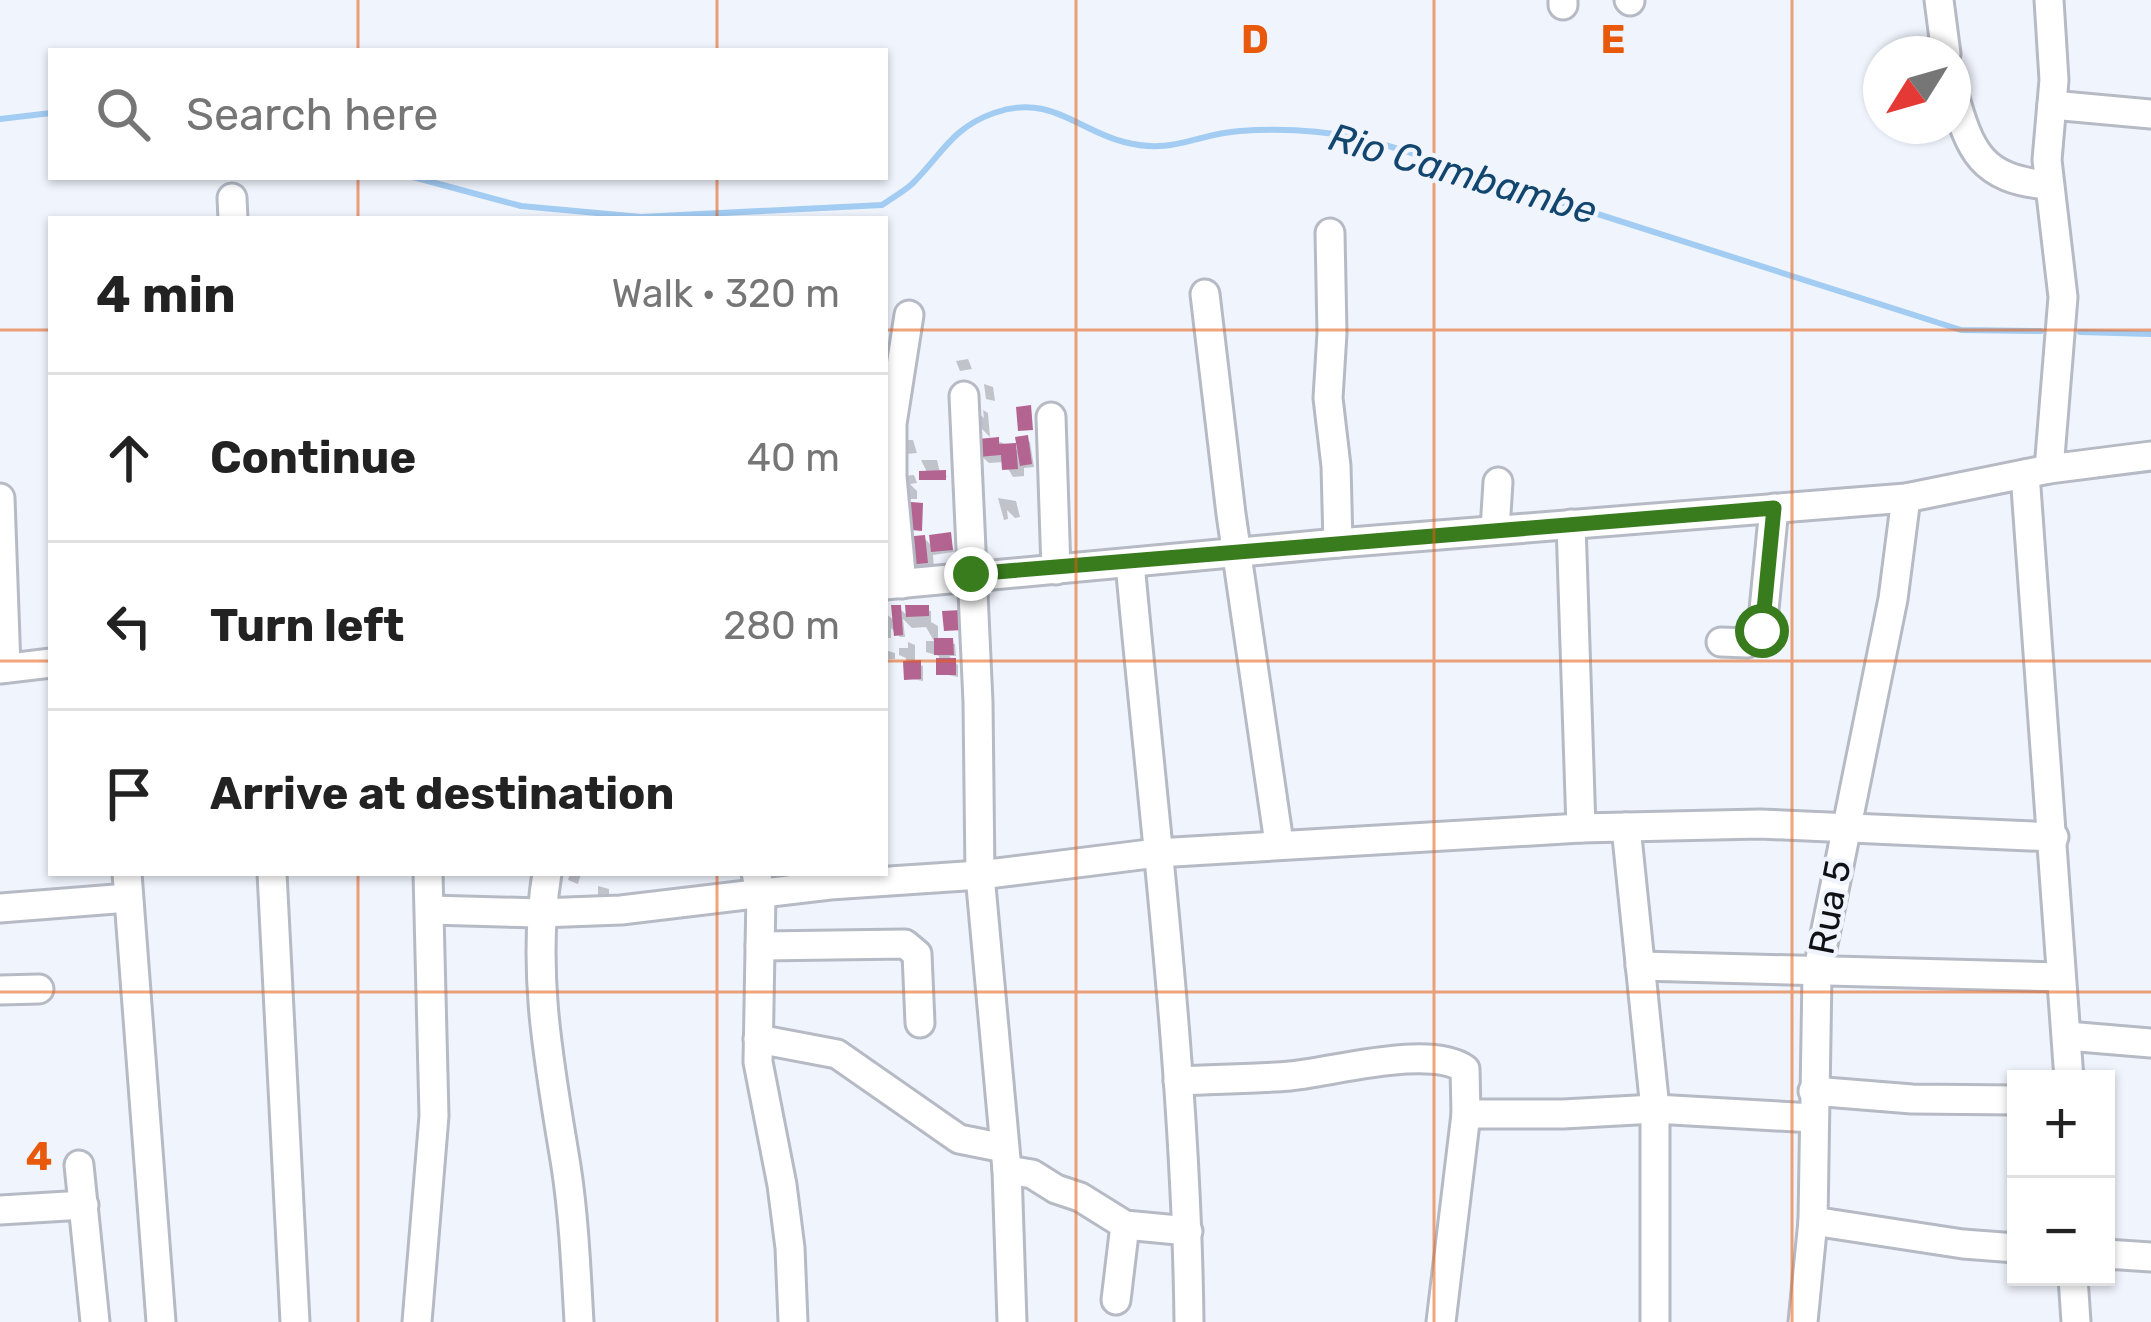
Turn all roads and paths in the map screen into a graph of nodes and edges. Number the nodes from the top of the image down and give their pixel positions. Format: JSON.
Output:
{"nodes":[{"id":1,"x":1939,"y":0,"type":"edge"},
{"id":2,"x":2049,"y":0,"type":"edge"},
{"id":3,"x":1944,"y":36,"type":"edge"},
{"id":4,"x":2052,"y":105,"type":"junction"},
{"id":5,"x":2151,"y":114,"type":"edge"},
{"id":6,"x":1971,"y":140,"type":"edge"},
{"id":7,"x":2048,"y":185,"type":"junction"},
{"id":8,"x":1330,"y":232,"type":"dead end"},
{"id":9,"x":1204,"y":294,"type":"dead end"},
{"id":10,"x":910,"y":315,"type":"dead end"},
{"id":11,"x":964,"y":396,"type":"dead end"},
{"id":12,"x":1051,"y":417,"type":"dead end"},
{"id":13,"x":2151,"y":457,"type":"edge"},
{"id":14,"x":2037,"y":472,"type":"junction"},
{"id":15,"x":1498,"y":482,"type":"dead end"},
{"id":16,"x":0,"y":498,"type":"edge"},
{"id":17,"x":1906,"y":499,"type":"junction"},
{"id":18,"x":1774,"y":508,"type":"junction"},
{"id":19,"x":1571,"y":524,"type":"junction"},
{"id":20,"x":1495,"y":530,"type":"junction"},
{"id":21,"x":1338,"y":543,"type":"junction"},
{"id":22,"x":1238,"y":554,"type":"junction"},
{"id":23,"x":1130,"y":563,"type":"junction"},
{"id":24,"x":1056,"y":570,"type":"junction"},
{"id":25,"x":971,"y":574,"type":"junction"},
{"id":26,"x":894,"y":584,"type":"edge"},
{"id":27,"x":1720,"y":642,"type":"dead end"},
{"id":28,"x":48,"y":663,"type":"edge"},
{"id":29,"x":3,"y":669,"type":"edge"},
{"id":30,"x":1844,"y":825,"type":"junction"},
{"id":31,"x":1626,"y":827,"type":"junction"},
{"id":32,"x":1581,"y":829,"type":"junction"},
{"id":33,"x":2054,"y":837,"type":"junction"},
{"id":34,"x":1279,"y":843,"type":"junction"},
{"id":35,"x":1156,"y":853,"type":"junction"},
{"id":36,"x":980,"y":875,"type":"junction"},
{"id":37,"x":272,"y":876,"type":"edge"},
{"id":38,"x":428,"y":876,"type":"edge"},
{"id":39,"x":546,"y":876,"type":"edge"},
{"id":40,"x":759,"y":883,"type":"edge"},
{"id":41,"x":127,"y":886,"type":"edge"},
{"id":42,"x":0,"y":908,"type":"edge"},
{"id":43,"x":430,"y":910,"type":"junction"},
{"id":44,"x":540,"y":913,"type":"junction"},
{"id":45,"x":760,"y":946,"type":"junction"},
{"id":46,"x":1640,"y":966,"type":"junction"},
{"id":47,"x":1816,"y":974,"type":"junction"},
{"id":48,"x":2059,"y":977,"type":"junction"},
{"id":49,"x":39,"y":989,"type":"dead end"},
{"id":50,"x":0,"y":990,"type":"edge"},
{"id":51,"x":920,"y":1023,"type":"dead end"},
{"id":52,"x":2067,"y":1036,"type":"junction"},
{"id":53,"x":758,"y":1039,"type":"junction"},
{"id":54,"x":2151,"y":1043,"type":"edge"},
{"id":55,"x":2069,"y":1070,"type":"edge"},
{"id":56,"x":1178,"y":1081,"type":"junction"},
{"id":57,"x":2007,"y":1100,"type":"edge"},
{"id":58,"x":1813,"y":1105,"type":"junction"},
{"id":59,"x":1655,"y":1109,"type":"junction"},
{"id":60,"x":1466,"y":1114,"type":"junction"},
{"id":61,"x":1006,"y":1159,"type":"junction"},
{"id":62,"x":79,"y":1165,"type":"dead end"},
{"id":63,"x":85,"y":1205,"type":"junction"},
{"id":64,"x":0,"y":1210,"type":"edge"},
{"id":65,"x":1813,"y":1221,"type":"junction"},
{"id":66,"x":1125,"y":1225,"type":"junction"},
{"id":67,"x":1188,"y":1231,"type":"junction"},
{"id":68,"x":2007,"y":1247,"type":"edge"},
{"id":69,"x":2115,"y":1255,"type":"edge"},
{"id":70,"x":2151,"y":1257,"type":"edge"},
{"id":71,"x":2074,"y":1286,"type":"edge"},
{"id":72,"x":1116,"y":1300,"type":"dead end"},
{"id":73,"x":95,"y":1322,"type":"edge"},
{"id":74,"x":161,"y":1322,"type":"edge"},
{"id":75,"x":296,"y":1322,"type":"edge"},
{"id":76,"x":417,"y":1322,"type":"edge"},
{"id":77,"x":579,"y":1322,"type":"edge"},
{"id":78,"x":793,"y":1322,"type":"edge"},
{"id":79,"x":1012,"y":1322,"type":"edge"},
{"id":80,"x":1189,"y":1322,"type":"edge"},
{"id":81,"x":1441,"y":1322,"type":"edge"},
{"id":82,"x":1655,"y":1322,"type":"edge"},
{"id":83,"x":1803,"y":1322,"type":"edge"},
{"id":84,"x":2076,"y":1322,"type":"edge"}],
"edges":[{"from":1,"to":3,"type":"street"},
{"from":2,"to":4,"type":"street"},
{"from":4,"to":5,"type":"street"},
{"from":4,"to":7,"type":"street"},
{"from":6,"to":7,"type":"street"},
{"from":7,"to":14,"type":"street"},
{"from":8,"to":21,"type":"street"},
{"from":9,"to":22,"type":"street"},
{"from":10,"to":26,"type":"street"},
{"from":11,"to":25,"type":"street"},
{"from":12,"to":24,"type":"street"},
{"from":13,"to":14,"type":"street"},
{"from":14,"to":17,"type":"street"},
{"from":14,"to":33,"type":"street"},
{"from":15,"to":20,"type":"street"},
{"from":16,"to":29,"type":"street"},
{"from":17,"to":18,"type":"street"},
{"from":17,"to":30,"type":"street","name":"Rua 5"},
{"from":18,"to":19,"type":"street"},
{"from":18,"to":27,"type":"street"},
{"from":19,"to":20,"type":"street"},
{"from":19,"to":32,"type":"street"},
{"from":20,"to":21,"type":"street"},
{"from":21,"to":22,"type":"street"},
{"from":22,"to":23,"type":"street"},
{"from":22,"to":34,"type":"street"},
{"from":23,"to":24,"type":"street"},
{"from":23,"to":35,"type":"street"},
{"from":24,"to":25,"type":"street"},
{"from":25,"to":26,"type":"street"},
{"from":25,"to":36,"type":"street"},
{"from":28,"to":29,"type":"street"},
{"from":30,"to":31,"type":"street"},
{"from":30,"to":33,"type":"street"},
{"from":30,"to":47,"type":"street","name":"Rua 5"},
{"from":31,"to":32,"type":"street"},
{"from":31,"to":46,"type":"street"},
{"from":32,"to":34,"type":"street"},
{"from":33,"to":48,"type":"street"},
{"from":34,"to":35,"type":"street"},
{"from":35,"to":36,"type":"street"},
{"from":35,"to":56,"type":"street"},
{"from":36,"to":40,"type":"street"},
{"from":36,"to":61,"type":"street"},
{"from":37,"to":75,"type":"street"},
{"from":38,"to":43,"type":"street"},
{"from":39,"to":44,"type":"street"},
{"from":40,"to":44,"type":"street"},
{"from":40,"to":45,"type":"street"},
{"from":41,"to":42,"type":"street"},
{"from":41,"to":74,"type":"street"},
{"from":43,"to":44,"type":"street"},
{"from":43,"to":76,"type":"street"},
{"from":44,"to":77,"type":"street"},
{"from":45,"to":51,"type":"street"},
{"from":45,"to":53,"type":"street"},
{"from":46,"to":47,"type":"street"},
{"from":46,"to":59,"type":"street"},
{"from":47,"to":48,"type":"street"},
{"from":47,"to":58,"type":"street","name":"Rua 5"},
{"from":48,"to":52,"type":"street"},
{"from":49,"to":50,"type":"street"},
{"from":52,"to":54,"type":"street"},
{"from":52,"to":55,"type":"street"},
{"from":53,"to":61,"type":"street"},
{"from":53,"to":78,"type":"street"},
{"from":56,"to":60,"type":"street"},
{"from":56,"to":67,"type":"street"},
{"from":57,"to":58,"type":"street"},
{"from":58,"to":59,"type":"street"},
{"from":58,"to":65,"type":"street","name":"Rua 5"},
{"from":59,"to":60,"type":"street"},
{"from":59,"to":82,"type":"street"},
{"from":60,"to":81,"type":"street"},
{"from":61,"to":66,"type":"street"},
{"from":61,"to":79,"type":"street"},
{"from":62,"to":63,"type":"street"},
{"from":63,"to":64,"type":"street"},
{"from":63,"to":73,"type":"street"},
{"from":65,"to":68,"type":"street"},
{"from":65,"to":83,"type":"street","name":"Rua 5"},
{"from":66,"to":67,"type":"street"},
{"from":66,"to":72,"type":"street"},
{"from":67,"to":80,"type":"street"},
{"from":69,"to":70,"type":"street"},
{"from":71,"to":84,"type":"street"}]}
